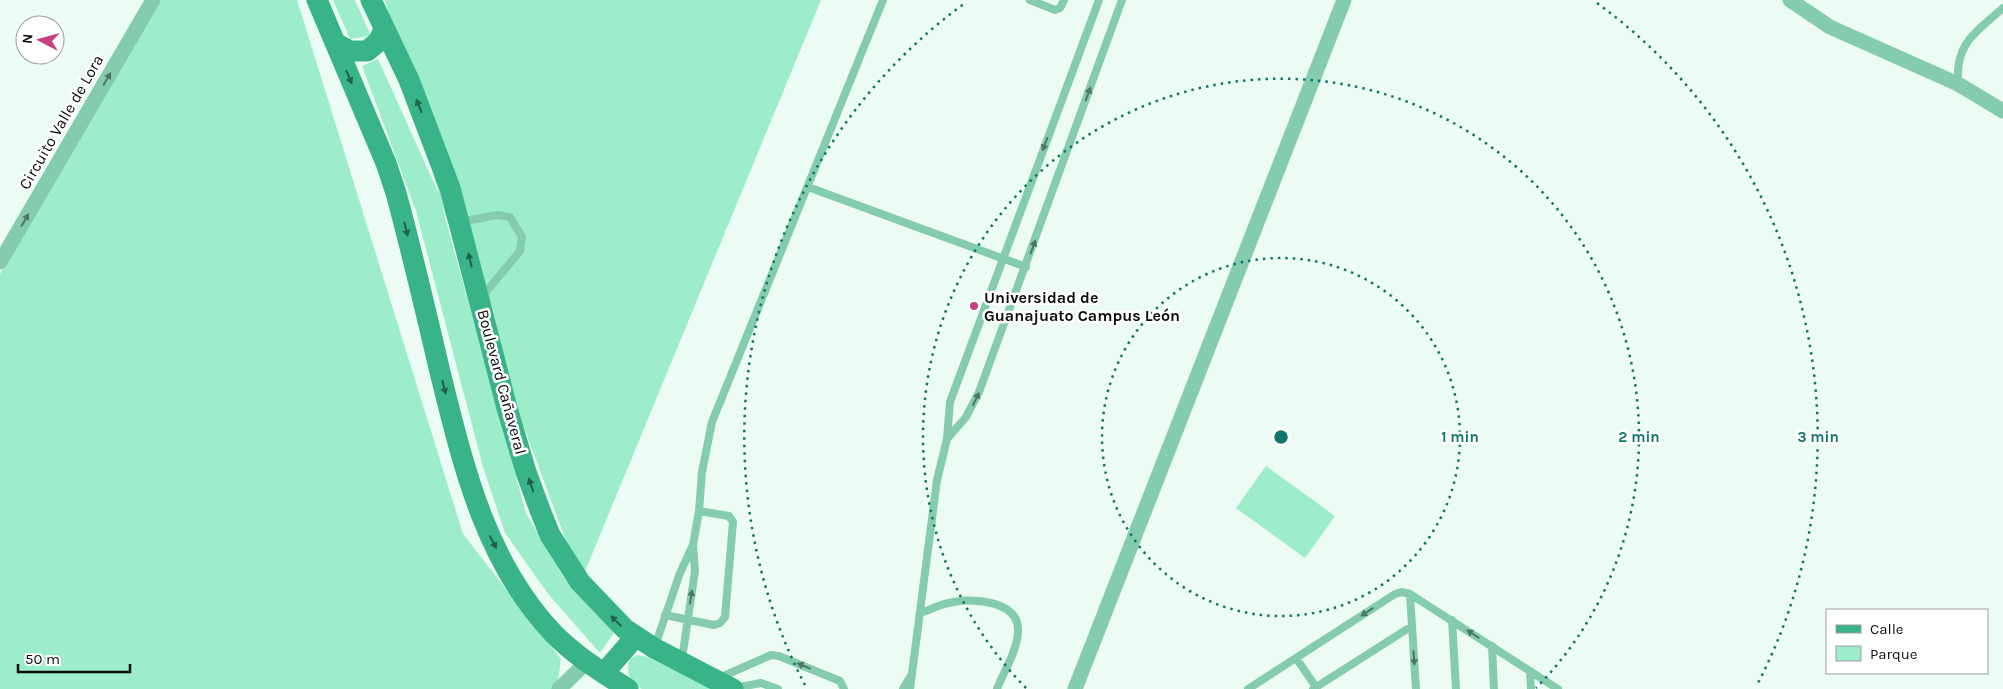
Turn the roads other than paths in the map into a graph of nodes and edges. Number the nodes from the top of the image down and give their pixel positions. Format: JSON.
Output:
{"nodes":[{"id":1,"x":153,"y":0,"type":"edge"},
{"id":2,"x":317,"y":0,"type":"edge"},
{"id":3,"x":370,"y":0,"type":"edge"},
{"id":4,"x":883,"y":0,"type":"edge"},
{"id":5,"x":1030,"y":0,"type":"edge"},
{"id":6,"x":1064,"y":0,"type":"edge"},
{"id":7,"x":1099,"y":0,"type":"edge"},
{"id":8,"x":1122,"y":0,"type":"edge"},
{"id":9,"x":1344,"y":0,"type":"edge"},
{"id":10,"x":1790,"y":0,"type":"edge"},
{"id":11,"x":2003,"y":8,"type":"edge"},
{"id":12,"x":384,"y":30,"type":"junction"},
{"id":13,"x":335,"y":43,"type":"junction"},
{"id":14,"x":1958,"y":84,"type":"junction"},
{"id":15,"x":2003,"y":111,"type":"edge"},
{"id":16,"x":808,"y":187,"type":"junction"},
{"id":17,"x":460,"y":222,"type":"junction"},
{"id":18,"x":1003,"y":259,"type":"junction"},
{"id":19,"x":0,"y":262,"type":"edge"},
{"id":20,"x":1026,"y":267,"type":"junction"},
{"id":21,"x":480,"y":299,"type":"junction"},
{"id":22,"x":947,"y":439,"type":"junction"},
{"id":23,"x":699,"y":511,"type":"junction"},
{"id":24,"x":693,"y":545,"type":"junction"},
{"id":25,"x":1410,"y":594,"type":"junction"},
{"id":26,"x":921,"y":613,"type":"junction"},
{"id":27,"x":666,"y":615,"type":"junction"},
{"id":28,"x":687,"y":619,"type":"junction"},
{"id":29,"x":1452,"y":620,"type":"junction"},
{"id":30,"x":1412,"y":626,"type":"junction"},
{"id":31,"x":636,"y":636,"type":"junction"},
{"id":32,"x":1492,"y":646,"type":"junction"},
{"id":33,"x":654,"y":648,"type":"junction"},
{"id":34,"x":1296,"y":658,"type":"junction"},
{"id":35,"x":682,"y":663,"type":"junction"},
{"id":36,"x":595,"y":668,"type":"junction"},
{"id":37,"x":1530,"y":671,"type":"junction"},
{"id":38,"x":911,"y":675,"type":"junction"},
{"id":39,"x":727,"y":686,"type":"edge"},
{"id":40,"x":1315,"y":688,"type":"edge"},
{"id":41,"x":559,"y":689,"type":"edge"},
{"id":42,"x":628,"y":689,"type":"edge"},
{"id":43,"x":778,"y":689,"type":"edge"},
{"id":44,"x":844,"y":689,"type":"edge"},
{"id":45,"x":903,"y":689,"type":"edge"},
{"id":46,"x":910,"y":689,"type":"edge"},
{"id":47,"x":996,"y":689,"type":"edge"},
{"id":48,"x":1075,"y":689,"type":"edge"},
{"id":49,"x":1248,"y":689,"type":"edge"},
{"id":50,"x":1416,"y":689,"type":"edge"},
{"id":51,"x":1456,"y":689,"type":"edge"},
{"id":52,"x":1494,"y":689,"type":"edge"},
{"id":53,"x":1531,"y":689,"type":"edge"},
{"id":54,"x":1558,"y":689,"type":"edge"}],
"edges":[{"from":19,"to":1,"type":"street","name":"Circuito Valle de Lora","one_way":true},
{"from":2,"to":13,"type":"street"},
{"from":3,"to":12,"type":"street","name":"Boulevard Cañaveral"},
{"from":4,"to":16,"type":"lane"},
{"from":5,"to":6,"type":"lane"},
{"from":7,"to":18,"type":"lane","one_way":true},
{"from":20,"to":8,"type":"lane","one_way":true},
{"from":9,"to":48,"type":"street"},
{"from":10,"to":14,"type":"street"},
{"from":11,"to":14,"type":"lane"},
{"from":12,"to":13,"type":"street"},
{"from":17,"to":12,"type":"street","name":"Boulevard Cañaveral","one_way":true},
{"from":13,"to":36,"type":"street","one_way":true},
{"from":14,"to":15,"type":"street"},
{"from":16,"to":18,"type":"lane"},
{"from":16,"to":23,"type":"lane"},
{"from":21,"to":17,"type":"street","name":"Boulevard Cañaveral","one_way":true},
{"from":17,"to":21,"type":"lane"},
{"from":18,"to":20,"type":"lane"},
{"from":18,"to":22,"type":"lane"},
{"from":22,"to":20,"type":"lane","one_way":true},
{"from":31,"to":21,"type":"street","name":"Boulevard Cañaveral","one_way":true},
{"from":22,"to":26,"type":"lane"},
{"from":23,"to":24,"type":"lane"},
{"from":23,"to":28,"type":"lane"},
{"from":24,"to":27,"type":"lane"},
{"from":28,"to":24,"type":"lane","one_way":true},
{"from":25,"to":29,"type":"lane"},
{"from":25,"to":30,"type":"lane"},
{"from":25,"to":34,"type":"lane","one_way":true},
{"from":26,"to":38,"type":"lane"},
{"from":26,"to":47,"type":"lane"},
{"from":27,"to":28,"type":"lane"},
{"from":27,"to":33,"type":"lane"},
{"from":28,"to":35,"type":"lane"},
{"from":32,"to":29,"type":"lane","one_way":true},
{"from":29,"to":51,"type":"lane"},
{"from":30,"to":40,"type":"lane"},
{"from":30,"to":50,"type":"lane","one_way":true},
{"from":31,"to":33,"type":"street","name":"Boulevard Cañaveral"},
{"from":31,"to":36,"type":"street"},
{"from":32,"to":37,"type":"lane"},
{"from":32,"to":52,"type":"lane"},
{"from":33,"to":35,"type":"street","name":"Boulevard Cañaveral"},
{"from":34,"to":40,"type":"lane"},
{"from":34,"to":49,"type":"lane"},
{"from":35,"to":39,"type":"street","name":"Boulevard Cañaveral"},
{"from":36,"to":41,"type":"street"},
{"from":36,"to":42,"type":"street"},
{"from":37,"to":53,"type":"lane"},
{"from":37,"to":54,"type":"lane"},
{"from":38,"to":45,"type":"lane"},
{"from":38,"to":46,"type":"lane"},
{"from":39,"to":43,"type":"lane"},
{"from":44,"to":39,"type":"lane","one_way":true}]}
